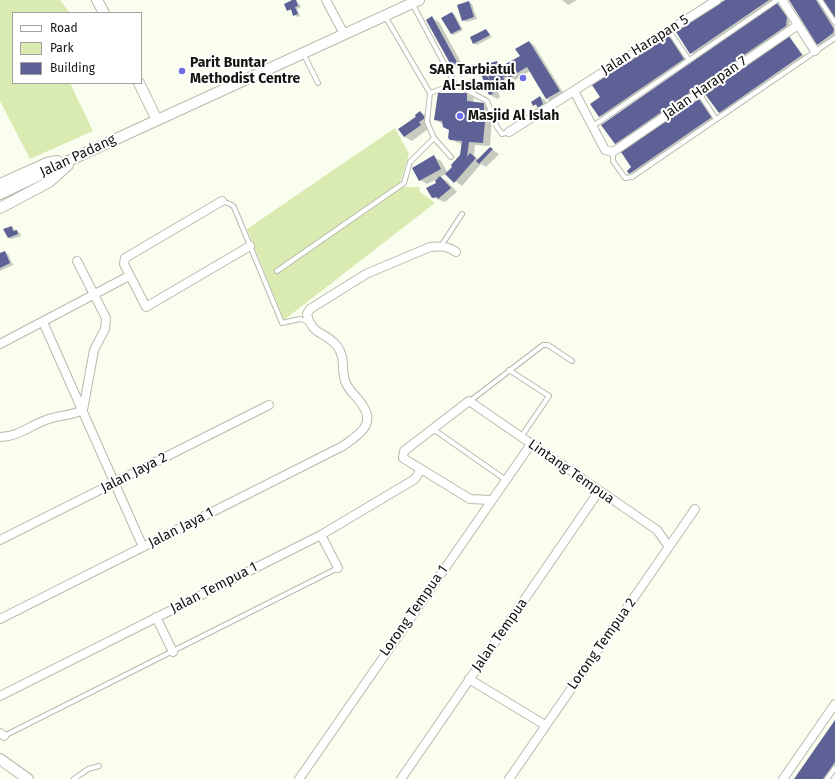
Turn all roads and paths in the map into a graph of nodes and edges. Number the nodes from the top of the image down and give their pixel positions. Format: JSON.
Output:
{"nodes":[{"id":1,"x":97,"y":0,"type":"edge"},
{"id":2,"x":326,"y":0,"type":"edge"},
{"id":3,"x":717,"y":0,"type":"edge"},
{"id":4,"x":777,"y":0,"type":"edge"},
{"id":5,"x":782,"y":0,"type":"edge"},
{"id":6,"x":820,"y":0,"type":"edge"},
{"id":7,"x":412,"y":2,"type":"edge"},
{"id":8,"x":103,"y":12,"type":"edge"},
{"id":9,"x":385,"y":16,"type":"junction"},
{"id":10,"x":835,"y":23,"type":"edge"},
{"id":11,"x":798,"y":25,"type":"junction"},
{"id":12,"x":669,"y":30,"type":"junction"},
{"id":13,"x":344,"y":34,"type":"junction"},
{"id":14,"x":835,"y":38,"type":"edge"},
{"id":15,"x":815,"y":51,"type":"junction"},
{"id":16,"x":302,"y":53,"type":"junction"},
{"id":17,"x":689,"y":60,"type":"junction"},
{"id":18,"x":318,"y":83,"type":"dead end"},
{"id":19,"x":139,"y":84,"type":"edge"},
{"id":20,"x":455,"y":84,"type":"junction"},
{"id":21,"x":574,"y":91,"type":"junction"},
{"id":22,"x":430,"y":93,"type":"junction"},
{"id":23,"x":698,"y":93,"type":"junction"},
{"id":24,"x":716,"y":119,"type":"junction"},
{"id":25,"x":157,"y":120,"type":"junction"},
{"id":26,"x":593,"y":126,"type":"junction"},
{"id":27,"x":509,"y":132,"type":"joint"},
{"id":28,"x":434,"y":138,"type":"junction"},
{"id":29,"x":612,"y":152,"type":"junction"},
{"id":30,"x":79,"y":156,"type":"junction"},
{"id":31,"x":451,"y":157,"type":"dead end"},
{"id":32,"x":0,"y":184,"type":"edge"},
{"id":33,"x":0,"y":194,"type":"edge"},
{"id":34,"x":222,"y":201,"type":"joint"},
{"id":35,"x":0,"y":208,"type":"edge"},
{"id":36,"x":462,"y":214,"type":"dead end"},
{"id":37,"x":250,"y":246,"type":"junction"},
{"id":38,"x":441,"y":246,"type":"junction"},
{"id":39,"x":456,"y":252,"type":"dead end"},
{"id":40,"x":77,"y":260,"type":"dead end"},
{"id":41,"x":277,"y":271,"type":"dead end"},
{"id":42,"x":130,"y":276,"type":"junction"},
{"id":43,"x":95,"y":295,"type":"junction"},
{"id":44,"x":43,"y":322,"type":"junction"},
{"id":45,"x":309,"y":322,"type":"junction"},
{"id":46,"x":0,"y":344,"type":"edge"},
{"id":47,"x":572,"y":361,"type":"dead end"},
{"id":48,"x":509,"y":370,"type":"junction"},
{"id":49,"x":469,"y":401,"type":"junction"},
{"id":50,"x":269,"y":406,"type":"dead end"},
{"id":51,"x":83,"y":410,"type":"junction"},
{"id":52,"x":433,"y":429,"type":"junction"},
{"id":53,"x":0,"y":437,"type":"edge"},
{"id":54,"x":521,"y":437,"type":"junction"},
{"id":55,"x":531,"y":444,"type":"junction"},
{"id":56,"x":421,"y":469,"type":"junction"},
{"id":57,"x":506,"y":480,"type":"junction"},
{"id":58,"x":114,"y":482,"type":"junction"},
{"id":59,"x":599,"y":491,"type":"junction"},
{"id":60,"x":491,"y":500,"type":"junction"},
{"id":61,"x":695,"y":509,"type":"dead end"},
{"id":62,"x":321,"y":535,"type":"junction"},
{"id":63,"x":0,"y":540,"type":"edge"},
{"id":64,"x":143,"y":547,"type":"junction"},
{"id":65,"x":669,"y":547,"type":"junction"},
{"id":66,"x":338,"y":568,"type":"joint"},
{"id":67,"x":156,"y":617,"type":"junction"},
{"id":68,"x":0,"y":619,"type":"edge"},
{"id":69,"x":173,"y":652,"type":"junction"},
{"id":70,"x":469,"y":679,"type":"junction"},
{"id":71,"x":0,"y":696,"type":"edge"},
{"id":72,"x":835,"y":704,"type":"edge"},
{"id":73,"x":545,"y":725,"type":"junction"},
{"id":74,"x":2,"y":734,"type":"edge"},
{"id":75,"x":0,"y":759,"type":"edge"},
{"id":76,"x":99,"y":766,"type":"dead end"},
{"id":77,"x":835,"y":768,"type":"edge"},
{"id":78,"x":28,"y":779,"type":"edge"},
{"id":79,"x":74,"y":779,"type":"edge"},
{"id":80,"x":299,"y":779,"type":"edge"},
{"id":81,"x":400,"y":779,"type":"edge"},
{"id":82,"x":509,"y":779,"type":"edge"},
{"id":83,"x":783,"y":779,"type":"edge"},
{"id":84,"x":827,"y":779,"type":"edge"}],
"edges":[{"from":1,"to":8,"type":"street"},
{"from":2,"to":13,"type":"street"},
{"from":3,"to":12,"type":"street","name":"Jalan Harapan 5"},
{"from":4,"to":17,"type":"lane"},
{"from":5,"to":11,"type":"street"},
{"from":6,"to":10,"type":"lane"},
{"from":7,"to":9,"type":"street","name":"Jalan Padang"},
{"from":7,"to":20,"type":"lane"},
{"from":9,"to":13,"type":"street","name":"Jalan Padang"},
{"from":9,"to":22,"type":"lane"},
{"from":11,"to":15,"type":"street"},
{"from":11,"to":23,"type":"street","name":"Jalan Harapan 7"},
{"from":12,"to":17,"type":"lane"},
{"from":12,"to":21,"type":"street","name":"Jalan Harapan 5"},
{"from":13,"to":16,"type":"street","name":"Jalan Padang"},
{"from":14,"to":15,"type":"lane"},
{"from":15,"to":24,"type":"lane"},
{"from":16,"to":18,"type":"lane"},
{"from":16,"to":25,"type":"street","name":"Jalan Padang"},
{"from":17,"to":26,"type":"lane"},
{"from":19,"to":25,"type":"street"},
{"from":20,"to":22,"type":"lane"},
{"from":20,"to":27,"type":"lane"},
{"from":21,"to":26,"type":"street"},
{"from":21,"to":27,"type":"street","name":"Jalan Harapan 5"},
{"from":22,"to":28,"type":"lane"},
{"from":23,"to":24,"type":"lane"},
{"from":23,"to":29,"type":"street","name":"Jalan Harapan 7"},
{"from":24,"to":29,"type":"lane"},
{"from":25,"to":30,"type":"street","name":"Jalan Padang"},
{"from":26,"to":29,"type":"street"},
{"from":28,"to":31,"type":"lane"},
{"from":28,"to":41,"type":"lane"},
{"from":30,"to":32,"type":"street"},
{"from":30,"to":33,"type":"street","name":"Jalan Padang"},
{"from":30,"to":35,"type":"street"},
{"from":34,"to":37,"type":"lane"},
{"from":34,"to":42,"type":"street"},
{"from":36,"to":38,"type":"lane"},
{"from":37,"to":42,"type":"street"},
{"from":37,"to":45,"type":"lane"},
{"from":38,"to":39,"type":"street"},
{"from":38,"to":45,"type":"street"},
{"from":40,"to":43,"type":"street"},
{"from":42,"to":43,"type":"street"},
{"from":43,"to":44,"type":"street"},
{"from":43,"to":51,"type":"street"},
{"from":44,"to":46,"type":"street"},
{"from":44,"to":51,"type":"street"},
{"from":45,"to":64,"type":"street","name":"Jalan Jaya 1"},
{"from":47,"to":48,"type":"lane"},
{"from":48,"to":49,"type":"lane"},
{"from":48,"to":54,"type":"lane"},
{"from":49,"to":52,"type":"street"},
{"from":49,"to":54,"type":"street","name":"Lintang Tempua"},
{"from":50,"to":58,"type":"street","name":"Jalan Jaya 2"},
{"from":51,"to":53,"type":"street"},
{"from":51,"to":58,"type":"street"},
{"from":52,"to":56,"type":"street"},
{"from":52,"to":57,"type":"lane"},
{"from":54,"to":55,"type":"street","name":"Lintang Tempua"},
{"from":55,"to":57,"type":"street","name":"Lorong Tempua 1"},
{"from":55,"to":59,"type":"street","name":"Lintang Tempua"},
{"from":56,"to":60,"type":"street"},
{"from":56,"to":62,"type":"street","name":"Jalan Tempua 1"},
{"from":57,"to":60,"type":"street","name":"Lorong Tempua 1"},
{"from":58,"to":63,"type":"street","name":"Jalan Jaya 2"},
{"from":58,"to":64,"type":"street"},
{"from":59,"to":65,"type":"street","name":"Lintang Tempua"},
{"from":59,"to":70,"type":"street","name":"Jalan Tempua"},
{"from":60,"to":80,"type":"street","name":"Lorong Tempua 1"},
{"from":61,"to":65,"type":"street","name":"Lorong Tempua 2"},
{"from":62,"to":66,"type":"street"},
{"from":62,"to":67,"type":"street","name":"Jalan Tempua 1"},
{"from":64,"to":68,"type":"street","name":"Jalan Jaya 1"},
{"from":65,"to":73,"type":"street","name":"Lorong Tempua 2"},
{"from":66,"to":69,"type":"lane"},
{"from":67,"to":69,"type":"street"},
{"from":67,"to":71,"type":"street","name":"Jalan Tempua 1"},
{"from":69,"to":74,"type":"lane"},
{"from":70,"to":73,"type":"street"},
{"from":70,"to":81,"type":"street","name":"Jalan Tempua"},
{"from":72,"to":83,"type":"street"},
{"from":73,"to":82,"type":"street","name":"Lorong Tempua 2"},
{"from":75,"to":78,"type":"street"},
{"from":76,"to":79,"type":"lane"},
{"from":77,"to":84,"type":"lane"}]}
